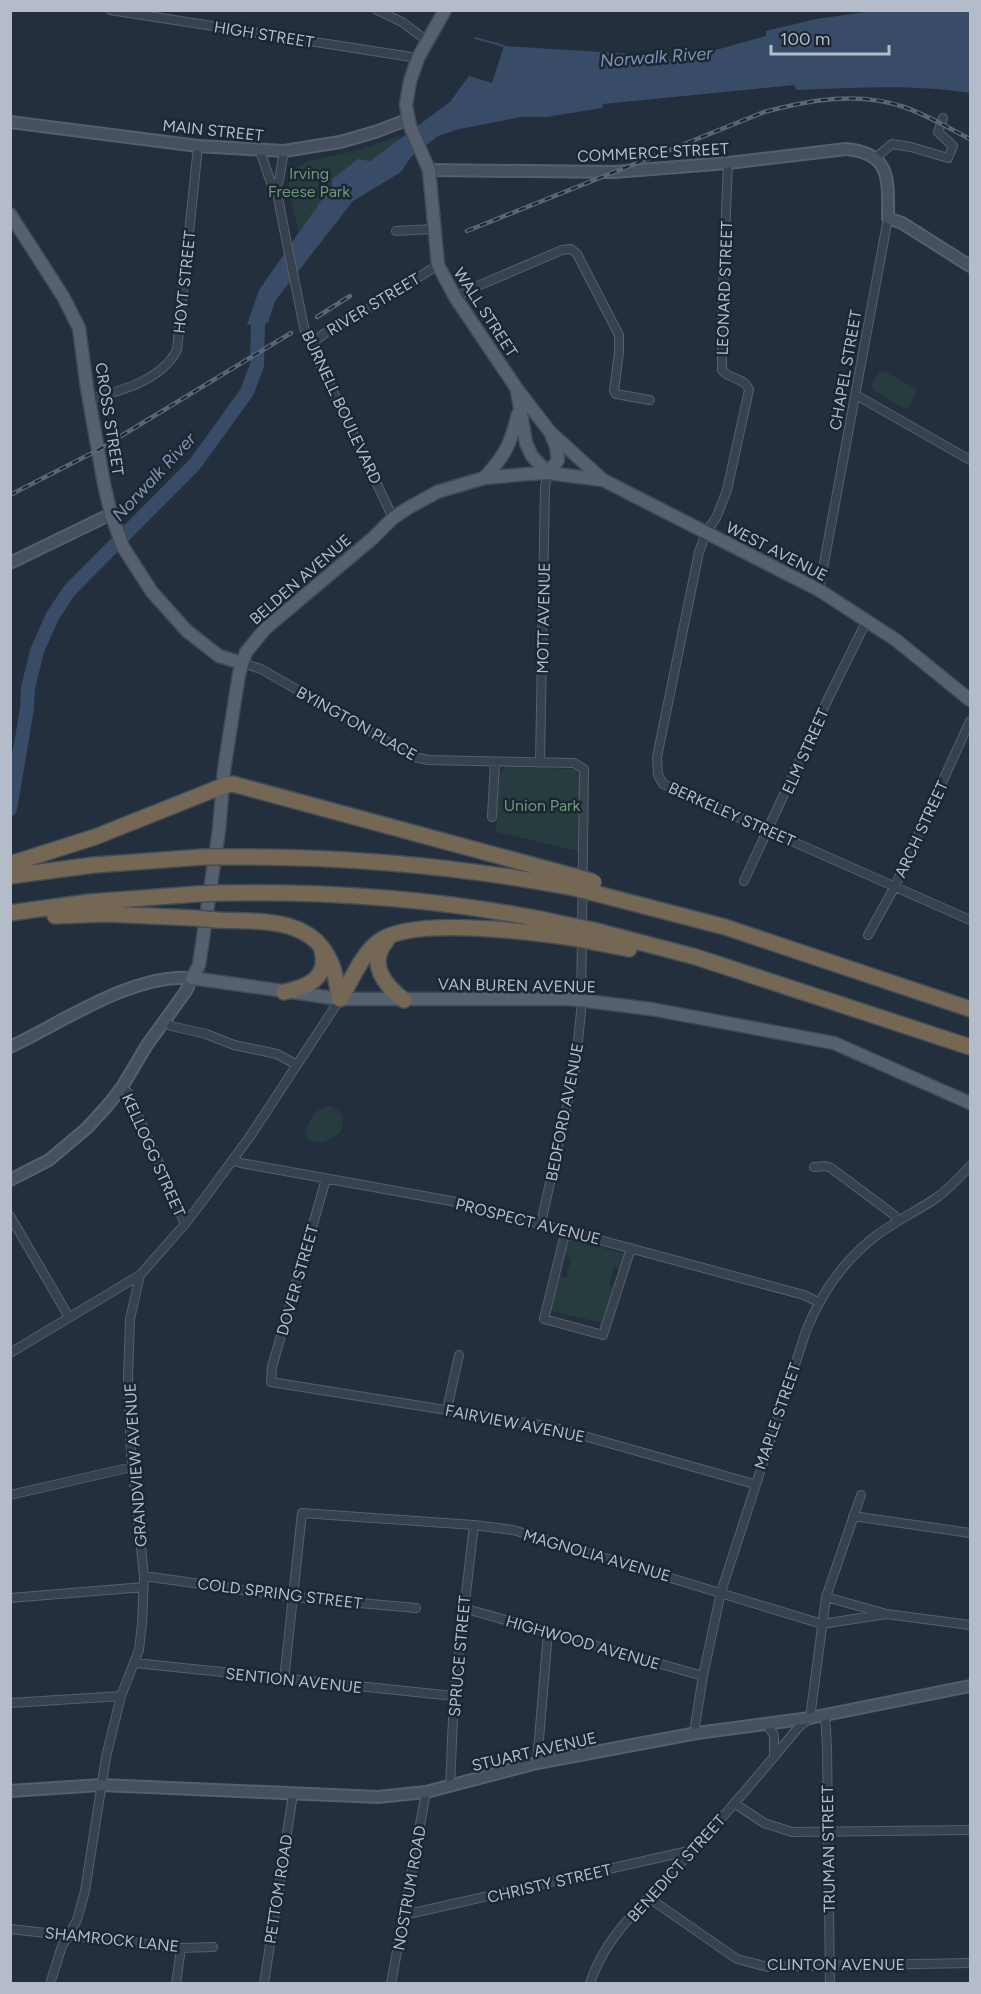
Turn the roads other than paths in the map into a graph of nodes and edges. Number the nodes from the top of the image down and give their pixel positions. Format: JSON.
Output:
{"nodes":[{"id":1,"x":110,"y":10,"type":"edge"},
{"id":2,"x":377,"y":10,"type":"edge"},
{"id":3,"x":445,"y":10,"type":"edge"},
{"id":4,"x":426,"y":40,"type":"junction"},
{"id":5,"x":418,"y":58,"type":"junction"},
{"id":6,"x":943,"y":118,"type":"dead end"},
{"id":7,"x":10,"y":122,"type":"edge"},
{"id":8,"x":410,"y":122,"type":"junction"},
{"id":9,"x":198,"y":146,"type":"junction"},
{"id":10,"x":260,"y":151,"type":"junction"},
{"id":11,"x":284,"y":151,"type":"junction"},
{"id":12,"x":875,"y":158,"type":"junction"},
{"id":13,"x":728,"y":163,"type":"junction"},
{"id":14,"x":429,"y":170,"type":"junction"},
{"id":15,"x":276,"y":187,"type":"junction"},
{"id":16,"x":10,"y":214,"type":"edge"},
{"id":17,"x":888,"y":218,"type":"junction"},
{"id":18,"x":434,"y":229,"type":"junction"},
{"id":19,"x":396,"y":231,"type":"dead end"},
{"id":20,"x":438,"y":265,"type":"junction"},
{"id":21,"x":970,"y":266,"type":"edge"},
{"id":22,"x":455,"y":297,"type":"junction"},
{"id":23,"x":310,"y":345,"type":"junction"},
{"id":24,"x":517,"y":389,"type":"junction"},
{"id":25,"x":856,"y":395,"type":"junction"},
{"id":26,"x":89,"y":399,"type":"junction"},
{"id":27,"x":650,"y":400,"type":"dead end"},
{"id":28,"x":519,"y":410,"type":"junction"},
{"id":29,"x":550,"y":432,"type":"junction"},
{"id":30,"x":970,"y":460,"type":"edge"},
{"id":31,"x":548,"y":473,"type":"junction"},
{"id":32,"x":484,"y":478,"type":"junction"},
{"id":33,"x":603,"y":480,"type":"junction"},
{"id":34,"x":111,"y":514,"type":"junction"},
{"id":35,"x":393,"y":518,"type":"junction"},
{"id":36,"x":706,"y":533,"type":"junction"},
{"id":37,"x":10,"y":563,"type":"edge"},
{"id":38,"x":819,"y":590,"type":"junction"},
{"id":39,"x":867,"y":620,"type":"junction"},
{"id":40,"x":242,"y":663,"type":"junction"},
{"id":41,"x":970,"y":700,"type":"edge"},
{"id":42,"x":970,"y":721,"type":"edge"},
{"id":43,"x":495,"y":762,"type":"junction"},
{"id":44,"x":540,"y":763,"type":"junction"},
{"id":45,"x":584,"y":769,"type":"joint"},
{"id":46,"x":223,"y":786,"type":"junction"},
{"id":47,"x":492,"y":817,"type":"dead end"},
{"id":48,"x":768,"y":831,"type":"junction"},
{"id":49,"x":10,"y":864,"type":"edge"},
{"id":50,"x":10,"y":876,"type":"edge"},
{"id":51,"x":744,"y":881,"type":"dead end"},
{"id":52,"x":573,"y":882,"type":"junction"},
{"id":53,"x":894,"y":888,"type":"junction"},
{"id":54,"x":10,"y":913,"type":"edge"},
{"id":55,"x":30,"y":914,"type":"junction"},
{"id":56,"x":10,"y":919,"type":"edge"},
{"id":57,"x":970,"y":920,"type":"edge"},
{"id":58,"x":573,"y":932,"type":"junction"},
{"id":59,"x":394,"y":934,"type":"junction"},
{"id":60,"x":868,"y":935,"type":"dead end"},
{"id":61,"x":320,"y":944,"type":"junction"},
{"id":62,"x":192,"y":978,"type":"junction"},
{"id":63,"x":284,"y":992,"type":"junction"},
{"id":64,"x":340,"y":999,"type":"junction"},
{"id":65,"x":404,"y":1000,"type":"junction"},
{"id":66,"x":582,"y":1000,"type":"junction"},
{"id":67,"x":970,"y":1009,"type":"edge"},
{"id":68,"x":164,"y":1021,"type":"junction"},
{"id":69,"x":10,"y":1047,"type":"edge"},
{"id":70,"x":970,"y":1047,"type":"edge"},
{"id":71,"x":297,"y":1065,"type":"junction"},
{"id":72,"x":122,"y":1086,"type":"junction"},
{"id":73,"x":970,"y":1103,"type":"edge"},
{"id":74,"x":233,"y":1160,"type":"junction"},
{"id":75,"x":970,"y":1166,"type":"edge"},
{"id":76,"x":814,"y":1167,"type":"dead end"},
{"id":77,"x":326,"y":1179,"type":"junction"},
{"id":78,"x":10,"y":1180,"type":"edge"},
{"id":79,"x":10,"y":1216,"type":"edge"},
{"id":80,"x":898,"y":1221,"type":"junction"},
{"id":81,"x":540,"y":1223,"type":"junction"},
{"id":82,"x":185,"y":1224,"type":"junction"},
{"id":83,"x":566,"y":1230,"type":"junction"},
{"id":84,"x":631,"y":1248,"type":"junction"},
{"id":85,"x":140,"y":1275,"type":"junction"},
{"id":86,"x":818,"y":1302,"type":"junction"},
{"id":87,"x":69,"y":1317,"type":"junction"},
{"id":88,"x":10,"y":1353,"type":"edge"},
{"id":89,"x":459,"y":1355,"type":"dead end"},
{"id":90,"x":271,"y":1382,"type":"joint"},
{"id":91,"x":447,"y":1409,"type":"junction"},
{"id":92,"x":132,"y":1467,"type":"junction"},
{"id":93,"x":754,"y":1485,"type":"junction"},
{"id":94,"x":10,"y":1495,"type":"edge"},
{"id":95,"x":861,"y":1495,"type":"dead end"},
{"id":96,"x":853,"y":1516,"type":"junction"},
{"id":97,"x":474,"y":1525,"type":"junction"},
{"id":98,"x":970,"y":1533,"type":"edge"},
{"id":99,"x":144,"y":1576,"type":"junction"},
{"id":100,"x":144,"y":1587,"type":"junction"},
{"id":101,"x":721,"y":1592,"type":"junction"},
{"id":102,"x":292,"y":1597,"type":"junction"},
{"id":103,"x":826,"y":1597,"type":"junction"},
{"id":104,"x":10,"y":1598,"type":"edge"},
{"id":105,"x":416,"y":1608,"type":"dead end"},
{"id":106,"x":463,"y":1608,"type":"junction"},
{"id":107,"x":886,"y":1614,"type":"junction"},
{"id":108,"x":822,"y":1624,"type":"junction"},
{"id":109,"x":970,"y":1625,"type":"edge"},
{"id":110,"x":548,"y":1632,"type":"junction"},
{"id":111,"x":135,"y":1663,"type":"junction"},
{"id":112,"x":703,"y":1676,"type":"junction"},
{"id":113,"x":284,"y":1680,"type":"junction"},
{"id":114,"x":970,"y":1686,"type":"edge"},
{"id":115,"x":121,"y":1696,"type":"junction"},
{"id":116,"x":454,"y":1696,"type":"junction"},
{"id":117,"x":10,"y":1703,"type":"edge"},
{"id":118,"x":825,"y":1714,"type":"junction"},
{"id":119,"x":810,"y":1718,"type":"junction"},
{"id":120,"x":766,"y":1723,"type":"junction"},
{"id":121,"x":697,"y":1733,"type":"junction"},
{"id":122,"x":773,"y":1758,"type":"junction"},
{"id":123,"x":537,"y":1763,"type":"junction"},
{"id":124,"x":101,"y":1785,"type":"junction"},
{"id":125,"x":450,"y":1787,"type":"junction"},
{"id":126,"x":10,"y":1791,"type":"edge"},
{"id":127,"x":426,"y":1792,"type":"junction"},
{"id":128,"x":293,"y":1794,"type":"junction"},
{"id":129,"x":734,"y":1803,"type":"junction"},
{"id":130,"x":970,"y":1830,"type":"edge"},
{"id":131,"x":827,"y":1832,"type":"junction"},
{"id":132,"x":694,"y":1850,"type":"junction"},
{"id":133,"x":649,"y":1898,"type":"junction"},
{"id":134,"x":404,"y":1916,"type":"junction"},
{"id":135,"x":10,"y":1929,"type":"edge"},
{"id":136,"x":68,"y":1935,"type":"junction"},
{"id":137,"x":213,"y":1947,"type":"dead end"},
{"id":138,"x":181,"y":1948,"type":"junction"},
{"id":139,"x":970,"y":1963,"type":"edge"},
{"id":140,"x":830,"y":1965,"type":"junction"},
{"id":141,"x":50,"y":1983,"type":"edge"},
{"id":142,"x":176,"y":1983,"type":"edge"},
{"id":143,"x":264,"y":1983,"type":"edge"},
{"id":144,"x":391,"y":1983,"type":"edge"},
{"id":145,"x":590,"y":1983,"type":"edge"},
{"id":146,"x":830,"y":1983,"type":"edge"}],
"edges":[{"from":1,"to":5,"type":"street","name":"HIGH STREET"},
{"from":2,"to":4,"type":"street"},
{"from":3,"to":4,"type":"main road","name":"WALL STREET"},
{"from":4,"to":5,"type":"main road","name":"WALL STREET"},
{"from":5,"to":8,"type":"main road","name":"WALL STREET"},
{"from":6,"to":12,"type":"street"},
{"from":7,"to":9,"type":"main road","name":"MAIN STREET"},
{"from":8,"to":11,"type":"main road","name":"MAIN STREET"},
{"from":8,"to":14,"type":"main road","name":"WALL STREET"},
{"from":9,"to":10,"type":"main road","name":"MAIN STREET"},
{"from":9,"to":26,"type":"street","name":"HOYT STREET"},
{"from":10,"to":11,"type":"main road","name":"MAIN STREET"},
{"from":10,"to":15,"type":"street","name":"BURNELL BOULEVARD"},
{"from":11,"to":15,"type":"street","name":"BURNELL BOULEVARD"},
{"from":12,"to":13,"type":"main road","name":"COMMERCE STREET"},
{"from":12,"to":17,"type":"main road","name":"CHAPEL STREET"},
{"from":13,"to":14,"type":"main road","name":"COMMERCE STREET"},
{"from":13,"to":36,"type":"street","name":"LEONARD STREET"},
{"from":14,"to":18,"type":"main road","name":"WALL STREET"},
{"from":15,"to":23,"type":"street","name":"BURNELL BOULEVARD","bridge":true},
{"from":16,"to":26,"type":"main road","name":"CROSS STREET"},
{"from":17,"to":21,"type":"main road"},
{"from":17,"to":25,"type":"street","name":"CHAPEL STREET"},
{"from":18,"to":19,"type":"street"},
{"from":18,"to":20,"type":"main road","name":"WALL STREET"},
{"from":20,"to":22,"type":"main road","name":"WALL STREET"},
{"from":20,"to":23,"type":"street","name":"RIVER STREET"},
{"from":22,"to":24,"type":"main road","name":"WALL STREET"},
{"from":22,"to":27,"type":"street"},
{"from":23,"to":35,"type":"street","name":"BURNELL BOULEVARD"},
{"from":24,"to":28,"type":"main road","name":"WALL STREET"},
{"from":24,"to":29,"type":"main road","name":"WALL STREET"},
{"from":25,"to":30,"type":"street"},
{"from":25,"to":38,"type":"street","name":"CHAPEL STREET"},
{"from":26,"to":34,"type":"main road","name":"CROSS STREET"},
{"from":28,"to":31,"type":"main road","name":"WALL STREET"},
{"from":28,"to":32,"type":"main road","name":"WALL STREET"},
{"from":29,"to":31,"type":"main road","name":"WALL STREET"},
{"from":29,"to":33,"type":"main road","name":"WALL STREET"},
{"from":31,"to":32,"type":"main road","name":"BELDEN AVENUE"},
{"from":31,"to":33,"type":"main road","name":"WEST AVENUE"},
{"from":31,"to":44,"type":"street","name":"MOTT AVENUE"},
{"from":32,"to":35,"type":"main road","name":"BELDEN AVENUE"},
{"from":33,"to":36,"type":"main road","name":"WEST AVENUE"},
{"from":34,"to":37,"type":"main road"},
{"from":34,"to":40,"type":"main road","name":"CROSS STREET"},
{"from":35,"to":40,"type":"main road","name":"BELDEN AVENUE"},
{"from":36,"to":38,"type":"main road","name":"WEST AVENUE"},
{"from":36,"to":48,"type":"street","name":"BERKELEY STREET"},
{"from":38,"to":39,"type":"main road","name":"WEST AVENUE"},
{"from":39,"to":41,"type":"main road","name":"WEST AVENUE"},
{"from":39,"to":48,"type":"street","name":"ELM STREET"},
{"from":40,"to":43,"type":"street","name":"BYINGTON PLACE"},
{"from":40,"to":46,"type":"main road","name":"BELDEN AVENUE"},
{"from":42,"to":53,"type":"street","name":"ARCH STREET"},
{"from":43,"to":44,"type":"street","name":"BYINGTON PLACE"},
{"from":43,"to":47,"type":"street"},
{"from":44,"to":45,"type":"street","name":"BYINGTON PLACE"},
{"from":45,"to":66,"type":"street","name":"BEDFORD AVENUE"},
{"from":46,"to":49,"type":"highway"},
{"from":46,"to":52,"type":"highway"},
{"from":46,"to":62,"type":"main road","name":"BELDEN AVENUE"},
{"from":48,"to":51,"type":"street","name":"ELM STREET"},
{"from":48,"to":53,"type":"street","name":"BERKELEY STREET"},
{"from":50,"to":52,"type":"highway","bridge":true},
{"from":52,"to":67,"type":"highway","bridge":true},
{"from":53,"to":57,"type":"street","name":"BERKELEY STREET"},
{"from":53,"to":60,"type":"street","name":"ARCH STREET"},
{"from":54,"to":55,"type":"highway"},
{"from":55,"to":56,"type":"highway"},
{"from":55,"to":58,"type":"highway","bridge":true},
{"from":55,"to":61,"type":"highway","bridge":true},
{"from":58,"to":59,"type":"highway"},
{"from":58,"to":70,"type":"highway","bridge":true},
{"from":59,"to":64,"type":"highway"},
{"from":59,"to":65,"type":"highway"},
{"from":61,"to":63,"type":"highway"},
{"from":61,"to":64,"type":"highway"},
{"from":62,"to":63,"type":"main road","name":"VAN BUREN AVENUE"},
{"from":62,"to":68,"type":"main road"},
{"from":62,"to":69,"type":"main road"},
{"from":63,"to":64,"type":"main road","name":"VAN BUREN AVENUE"},
{"from":64,"to":65,"type":"main road","name":"VAN BUREN AVENUE"},
{"from":64,"to":71,"type":"street","name":"GRANDVIEW AVENUE"},
{"from":65,"to":66,"type":"main road","name":"VAN BUREN AVENUE"},
{"from":66,"to":73,"type":"main road","name":"VAN BUREN AVENUE"},
{"from":66,"to":81,"type":"street","name":"BEDFORD AVENUE"},
{"from":68,"to":71,"type":"street"},
{"from":68,"to":72,"type":"main road"},
{"from":71,"to":74,"type":"street","name":"GRANDVIEW AVENUE"},
{"from":72,"to":78,"type":"main road"},
{"from":72,"to":82,"type":"street","name":"KELLOGG STREET"},
{"from":74,"to":77,"type":"street","name":"PROSPECT AVENUE"},
{"from":74,"to":82,"type":"street","name":"GRANDVIEW AVENUE"},
{"from":75,"to":80,"type":"street","name":"MAPLE STREET"},
{"from":76,"to":80,"type":"street"},
{"from":77,"to":81,"type":"street","name":"PROSPECT AVENUE"},
{"from":77,"to":90,"type":"street","name":"DOVER STREET"},
{"from":79,"to":87,"type":"street"},
{"from":80,"to":86,"type":"street","name":"MAPLE STREET"},
{"from":81,"to":83,"type":"street","name":"PROSPECT AVENUE"},
{"from":82,"to":85,"type":"street","name":"GRANDVIEW AVENUE"},
{"from":83,"to":84,"type":"street","name":"PROSPECT AVENUE"},
{"from":83,"to":84,"type":"street"},
{"from":84,"to":86,"type":"street","name":"PROSPECT AVENUE"},
{"from":85,"to":87,"type":"street"},
{"from":85,"to":92,"type":"street","name":"GRANDVIEW AVENUE"},
{"from":86,"to":93,"type":"street","name":"MAPLE STREET"},
{"from":87,"to":88,"type":"street"},
{"from":89,"to":91,"type":"street"},
{"from":90,"to":91,"type":"street","name":"FAIRVIEW AVENUE"},
{"from":91,"to":93,"type":"street","name":"FAIRVIEW AVENUE"},
{"from":92,"to":94,"type":"street"},
{"from":92,"to":99,"type":"street","name":"GRANDVIEW AVENUE"},
{"from":93,"to":101,"type":"street","name":"MAPLE STREET"},
{"from":95,"to":96,"type":"street"},
{"from":96,"to":98,"type":"street"},
{"from":96,"to":103,"type":"street"},
{"from":97,"to":101,"type":"street","name":"MAGNOLIA AVENUE"},
{"from":97,"to":102,"type":"street","name":"MAGNOLIA AVENUE"},
{"from":97,"to":106,"type":"street","name":"SPRUCE STREET"},
{"from":99,"to":100,"type":"street","name":"GRANDVIEW AVENUE"},
{"from":99,"to":102,"type":"street","name":"COLD SPRING STREET"},
{"from":100,"to":104,"type":"street"},
{"from":100,"to":111,"type":"street","name":"GRANDVIEW AVENUE"},
{"from":101,"to":108,"type":"street","name":"MAGNOLIA AVENUE"},
{"from":101,"to":112,"type":"street","name":"MAPLE STREET"},
{"from":102,"to":105,"type":"street","name":"COLD SPRING STREET"},
{"from":102,"to":113,"type":"street"},
{"from":103,"to":107,"type":"street","name":"MAGNOLIA AVENUE"},
{"from":103,"to":108,"type":"street"},
{"from":106,"to":110,"type":"street","name":"HIGHWOOD AVENUE"},
{"from":106,"to":116,"type":"street","name":"SPRUCE STREET"},
{"from":107,"to":108,"type":"street","name":"MAGNOLIA AVENUE"},
{"from":107,"to":109,"type":"street","name":"MAGNOLIA AVENUE"},
{"from":108,"to":119,"type":"street"},
{"from":110,"to":112,"type":"street","name":"HIGHWOOD AVENUE"},
{"from":110,"to":123,"type":"street"},
{"from":111,"to":113,"type":"street","name":"SENTION AVENUE"},
{"from":111,"to":115,"type":"street","name":"GRANDVIEW AVENUE"},
{"from":112,"to":121,"type":"street","name":"MAPLE STREET"},
{"from":113,"to":116,"type":"street","name":"SENTION AVENUE"},
{"from":114,"to":118,"type":"main road","name":"STUART AVENUE"},
{"from":115,"to":117,"type":"street"},
{"from":115,"to":124,"type":"street","name":"GRANDVIEW AVENUE"},
{"from":116,"to":125,"type":"street","name":"SPRUCE STREET"},
{"from":118,"to":119,"type":"main road","name":"STUART AVENUE"},
{"from":118,"to":131,"type":"street","name":"TRUMAN STREET"},
{"from":119,"to":120,"type":"main road","name":"STUART AVENUE"},
{"from":119,"to":122,"type":"street","name":"BENEDICT STREET"},
{"from":120,"to":121,"type":"main road","name":"STUART AVENUE"},
{"from":120,"to":122,"type":"street"},
{"from":121,"to":123,"type":"main road","name":"STUART AVENUE"},
{"from":122,"to":129,"type":"street","name":"BENEDICT STREET"},
{"from":123,"to":125,"type":"main road","name":"STUART AVENUE"},
{"from":124,"to":126,"type":"main road","name":"STUART AVENUE"},
{"from":124,"to":128,"type":"main road","name":"STUART AVENUE"},
{"from":124,"to":136,"type":"street","name":"GRANDVIEW AVENUE"},
{"from":125,"to":127,"type":"main road","name":"STUART AVENUE"},
{"from":127,"to":128,"type":"main road","name":"STUART AVENUE"},
{"from":127,"to":134,"type":"street","name":"NOSTRUM ROAD"},
{"from":128,"to":143,"type":"street","name":"PETTOM ROAD"},
{"from":129,"to":131,"type":"street"},
{"from":129,"to":132,"type":"street","name":"BENEDICT STREET"},
{"from":130,"to":131,"type":"street"},
{"from":131,"to":140,"type":"street","name":"TRUMAN STREET"},
{"from":132,"to":133,"type":"street","name":"BENEDICT STREET"},
{"from":132,"to":134,"type":"street","name":"CHRISTY STREET"},
{"from":133,"to":140,"type":"street","name":"CLINTON AVENUE"},
{"from":133,"to":145,"type":"street","name":"BENEDICT STREET"},
{"from":134,"to":144,"type":"street","name":"NOSTRUM ROAD"},
{"from":135,"to":136,"type":"street","name":"SHAMROCK LANE"},
{"from":136,"to":138,"type":"street","name":"SHAMROCK LANE"},
{"from":136,"to":141,"type":"street","name":"GRANDVIEW AVENUE"},
{"from":137,"to":138,"type":"street","name":"SHAMROCK LANE"},
{"from":138,"to":142,"type":"street"},
{"from":139,"to":140,"type":"street","name":"CLINTON AVENUE"},
{"from":140,"to":146,"type":"street","name":"TRUMAN STREET"}]}
